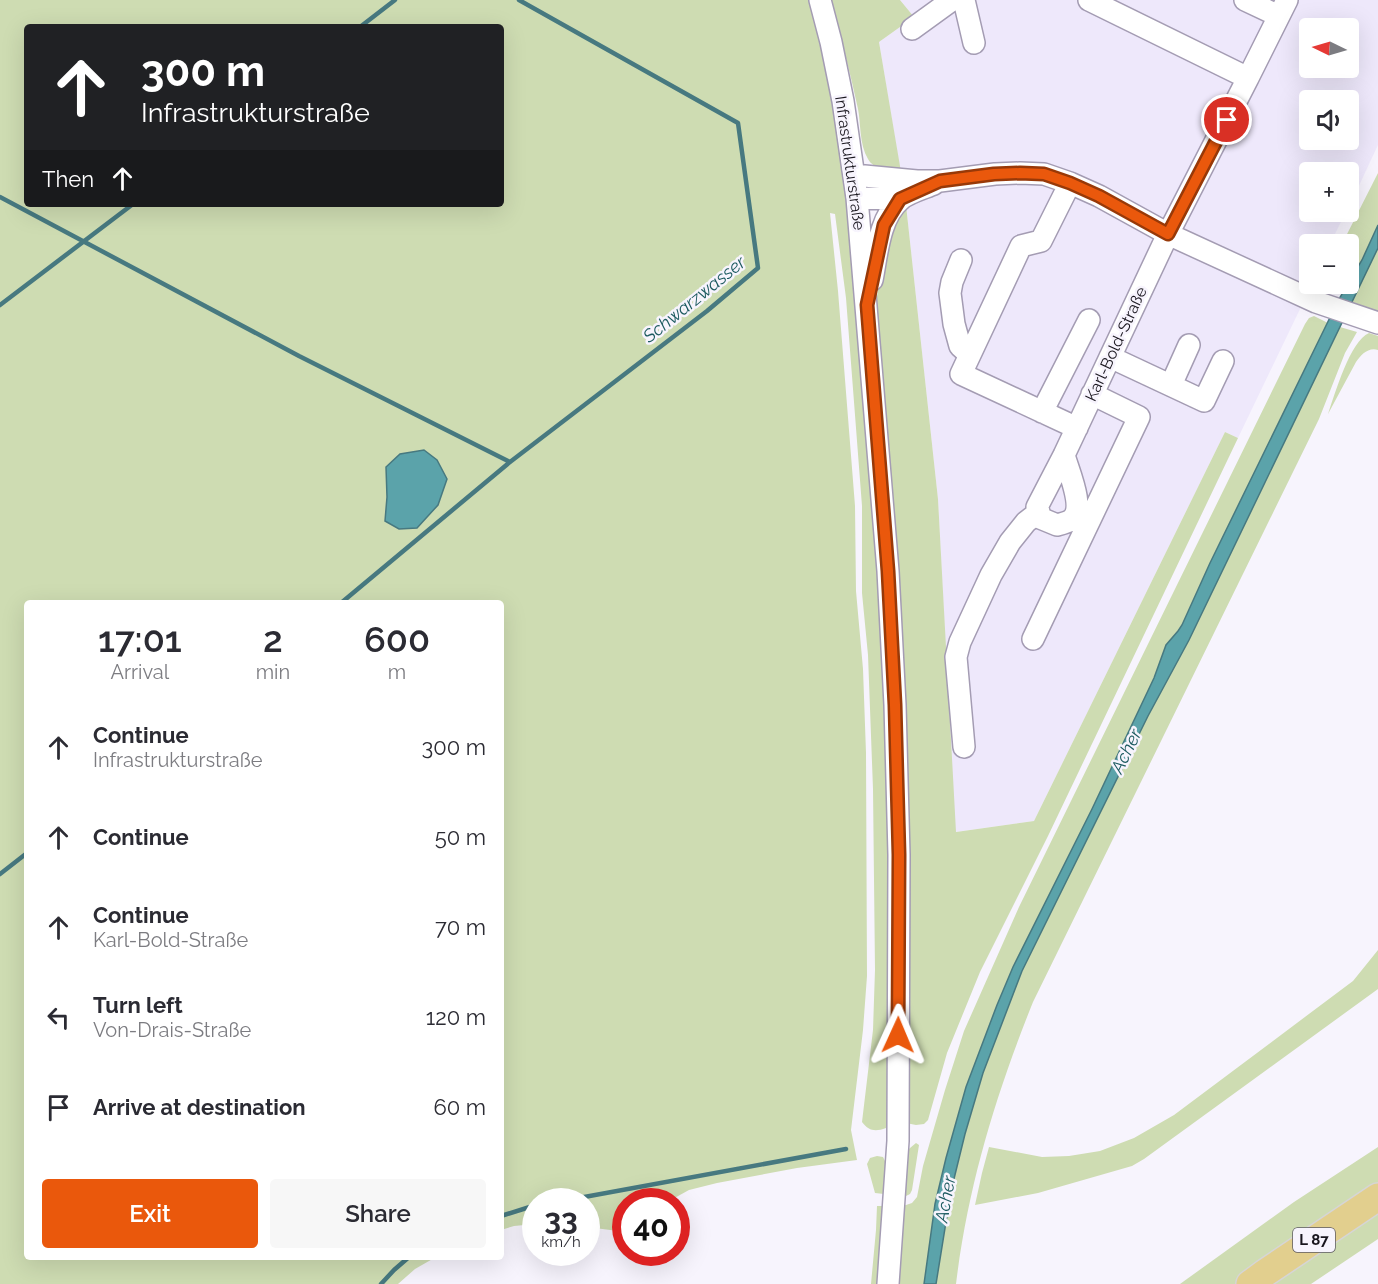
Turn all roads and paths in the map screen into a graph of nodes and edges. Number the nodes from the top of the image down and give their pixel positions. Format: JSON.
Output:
{"nodes":[{"id":1,"x":820,"y":0,"type":"edge"},
{"id":2,"x":951,"y":0,"type":"edge"},
{"id":3,"x":964,"y":0,"type":"edge"},
{"id":4,"x":1089,"y":0,"type":"edge"},
{"id":5,"x":1245,"y":0,"type":"edge"},
{"id":6,"x":1283,"y":8,"type":"edge"},
{"id":7,"x":912,"y":29,"type":"dead end"},
{"id":8,"x":974,"y":43,"type":"dead end"},
{"id":9,"x":1248,"y":78,"type":"junction"},
{"id":10,"x":854,"y":175,"type":"junction"},
{"id":11,"x":940,"y":181,"type":"junction"},
{"id":12,"x":1070,"y":183,"type":"junction"},
{"id":13,"x":857,"y":198,"type":"junction"},
{"id":14,"x":900,"y":199,"type":"junction"},
{"id":15,"x":1168,"y":234,"type":"junction"},
{"id":16,"x":961,"y":260,"type":"dead end"},
{"id":17,"x":867,"y":305,"type":"junction"},
{"id":18,"x":1089,"y":320,"type":"dead end"},
{"id":19,"x":1372,"y":321,"type":"edge"},
{"id":20,"x":1190,"y":345,"type":"dead end"},
{"id":21,"x":970,"y":355,"type":"junction"},
{"id":22,"x":1110,"y":357,"type":"junction"},
{"id":23,"x":1223,"y":361,"type":"dead end"},
{"id":24,"x":1171,"y":385,"type":"junction"},
{"id":25,"x":1092,"y":394,"type":"junction"},
{"id":26,"x":1042,"y":412,"type":"junction"},
{"id":27,"x":1077,"y":428,"type":"junction"},
{"id":28,"x":1064,"y":455,"type":"junction"},
{"id":29,"x":1039,"y":512,"type":"junction"},
{"id":30,"x":1033,"y":639,"type":"dead end"},
{"id":31,"x":964,"y":747,"type":"dead end"},
{"id":32,"x":1378,"y":1197,"type":"edge"},
{"id":33,"x":888,"y":1284,"type":"edge"},
{"id":34,"x":1250,"y":1284,"type":"edge"}],
"edges":[{"from":1,"to":10,"type":"street","name":"Infrastrukturstraße"},
{"from":2,"to":7,"type":"street"},
{"from":3,"to":8,"type":"street"},
{"from":4,"to":9,"type":"street"},
{"from":5,"to":6,"type":"street"},
{"from":6,"to":9,"type":"street","name":"Karl-Bold-Straße"},
{"from":9,"to":15,"type":"street","name":"Karl-Bold-Straße"},
{"from":10,"to":11,"type":"street"},
{"from":10,"to":13,"type":"street","name":"Infrastrukturstraße"},
{"from":11,"to":12,"type":"street"},
{"from":11,"to":14,"type":"street"},
{"from":12,"to":15,"type":"street"},
{"from":12,"to":21,"type":"street"},
{"from":13,"to":14,"type":"street"},
{"from":13,"to":17,"type":"street","name":"Infrastrukturstraße"},
{"from":14,"to":17,"type":"street"},
{"from":15,"to":19,"type":"street"},
{"from":15,"to":22,"type":"street","name":"Karl-Bold-Straße"},
{"from":16,"to":21,"type":"street"},
{"from":17,"to":33,"type":"street","name":"Infrastrukturstraße"},
{"from":18,"to":26,"type":"street"},
{"from":20,"to":24,"type":"street"},
{"from":21,"to":26,"type":"street"},
{"from":22,"to":24,"type":"street"},
{"from":22,"to":25,"type":"street","name":"Karl-Bold-Straße"},
{"from":23,"to":24,"type":"street"},
{"from":25,"to":27,"type":"street","name":"Karl-Bold-Straße"},
{"from":25,"to":30,"type":"street"},
{"from":26,"to":27,"type":"street"},
{"from":27,"to":28,"type":"street","name":"Karl-Bold-Straße"},
{"from":28,"to":29,"type":"street","name":"Karl-Bold-Straße"},
{"from":28,"to":29,"type":"street"},
{"from":29,"to":31,"type":"street"},
{"from":32,"to":34,"type":"main road","number":"L 87"}]}
